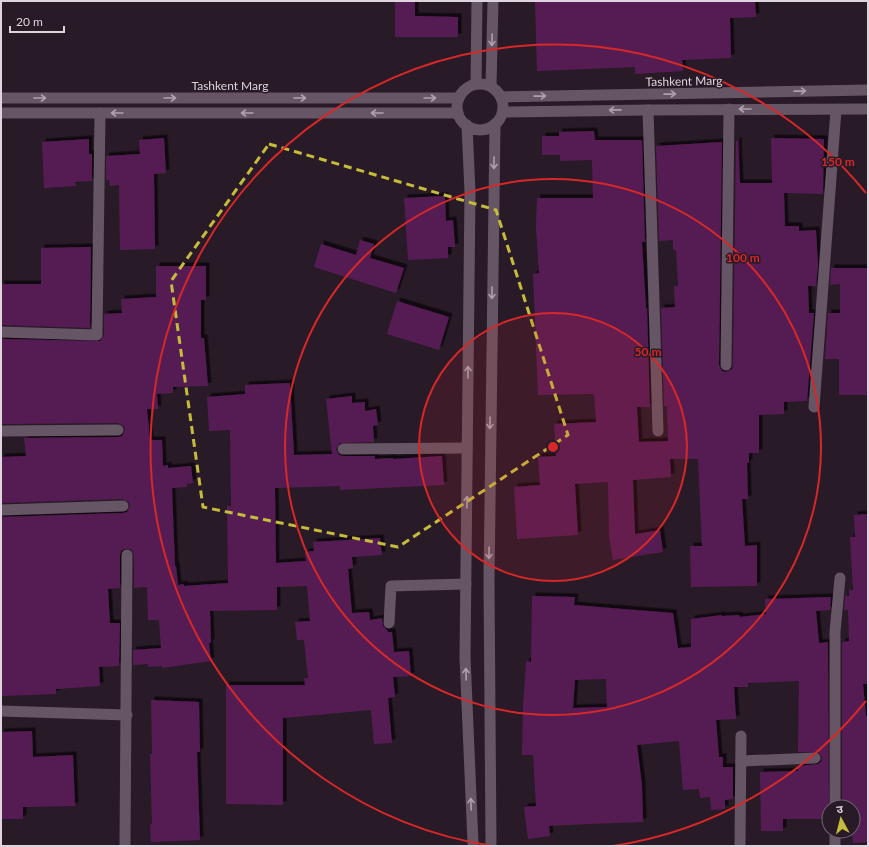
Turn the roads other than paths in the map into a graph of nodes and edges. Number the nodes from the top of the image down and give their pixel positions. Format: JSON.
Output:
{"nodes":[{"id":1,"x":476,"y":1,"type":"edge"},
{"id":2,"x":493,"y":1,"type":"edge"},
{"id":3,"x":476,"y":84,"type":"junction"},
{"id":4,"x":491,"y":86,"type":"junction"},
{"id":5,"x":868,"y":90,"type":"edge"},
{"id":6,"x":501,"y":97,"type":"junction"},
{"id":7,"x":1,"y":98,"type":"edge"},
{"id":8,"x":459,"y":98,"type":"junction"},
{"id":9,"x":729,"y":109,"type":"junction"},
{"id":10,"x":868,"y":109,"type":"edge"},
{"id":11,"x":648,"y":110,"type":"junction"},
{"id":12,"x":836,"y":110,"type":"junction"},
{"id":13,"x":502,"y":112,"type":"junction"},
{"id":14,"x":1,"y":113,"type":"edge"},
{"id":15,"x":100,"y":113,"type":"junction"},
{"id":16,"x":458,"y":113,"type":"junction"},
{"id":17,"x":495,"y":124,"type":"junction"},
{"id":18,"x":467,"y":125,"type":"junction"},
{"id":19,"x":1,"y":332,"type":"edge"},
{"id":20,"x":726,"y":365,"type":"dead end"},
{"id":21,"x":814,"y":407,"type":"dead end"},
{"id":22,"x":118,"y":430,"type":"dead end"},
{"id":23,"x":1,"y":431,"type":"edge"},
{"id":24,"x":658,"y":431,"type":"dead end"},
{"id":25,"x":467,"y":448,"type":"junction"},
{"id":26,"x":343,"y":449,"type":"dead end"},
{"id":27,"x":123,"y":506,"type":"dead end"},
{"id":28,"x":1,"y":510,"type":"edge"},
{"id":29,"x":127,"y":555,"type":"dead end"},
{"id":30,"x":840,"y":578,"type":"dead end"},
{"id":31,"x":466,"y":584,"type":"junction"},
{"id":32,"x":389,"y":623,"type":"dead end"},
{"id":33,"x":1,"y":711,"type":"edge"},
{"id":34,"x":127,"y":715,"type":"junction"},
{"id":35,"x":740,"y":736,"type":"dead end"},
{"id":36,"x":815,"y":758,"type":"dead end"},
{"id":37,"x":741,"y":761,"type":"junction"},
{"id":38,"x":835,"y":799,"type":"edge"},
{"id":39,"x":469,"y":844,"type":"edge"},
{"id":40,"x":493,"y":845,"type":"edge"},
{"id":41,"x":125,"y":846,"type":"edge"},
{"id":42,"x":740,"y":846,"type":"edge"}],
"edges":[{"from":1,"to":3,"type":"street"},
{"from":2,"to":4,"type":"street","one_way":true},
{"from":3,"to":4,"type":"street"},
{"from":3,"to":8,"type":"street"},
{"from":4,"to":6,"type":"street"},
{"from":6,"to":5,"type":"street","name":"Tashkent Marg","one_way":true},
{"from":6,"to":13,"type":"street"},
{"from":7,"to":8,"type":"street","name":"Tashkent Marg","one_way":true},
{"from":8,"to":16,"type":"street"},
{"from":9,"to":11,"type":"street"},
{"from":12,"to":9,"type":"street","one_way":true},
{"from":9,"to":20,"type":"street"},
{"from":10,"to":12,"type":"street"},
{"from":11,"to":13,"type":"street","one_way":true},
{"from":11,"to":24,"type":"street"},
{"from":12,"to":21,"type":"street"},
{"from":13,"to":17,"type":"street"},
{"from":14,"to":15,"type":"street"},
{"from":16,"to":15,"type":"street","one_way":true},
{"from":15,"to":19,"type":"street"},
{"from":16,"to":18,"type":"street"},
{"from":17,"to":18,"type":"street"},
{"from":17,"to":40,"type":"street","one_way":true},
{"from":25,"to":18,"type":"street","one_way":true},
{"from":22,"to":23,"type":"street"},
{"from":25,"to":26,"type":"street"},
{"from":31,"to":25,"type":"street","one_way":true},
{"from":27,"to":28,"type":"street"},
{"from":29,"to":34,"type":"street"},
{"from":30,"to":38,"type":"street"},
{"from":31,"to":32,"type":"street"},
{"from":39,"to":31,"type":"street","one_way":true},
{"from":33,"to":34,"type":"street"},
{"from":34,"to":41,"type":"street"},
{"from":35,"to":37,"type":"street"},
{"from":36,"to":37,"type":"street"},
{"from":37,"to":42,"type":"street"},
{"from":39,"to":40,"type":"street"}]}
